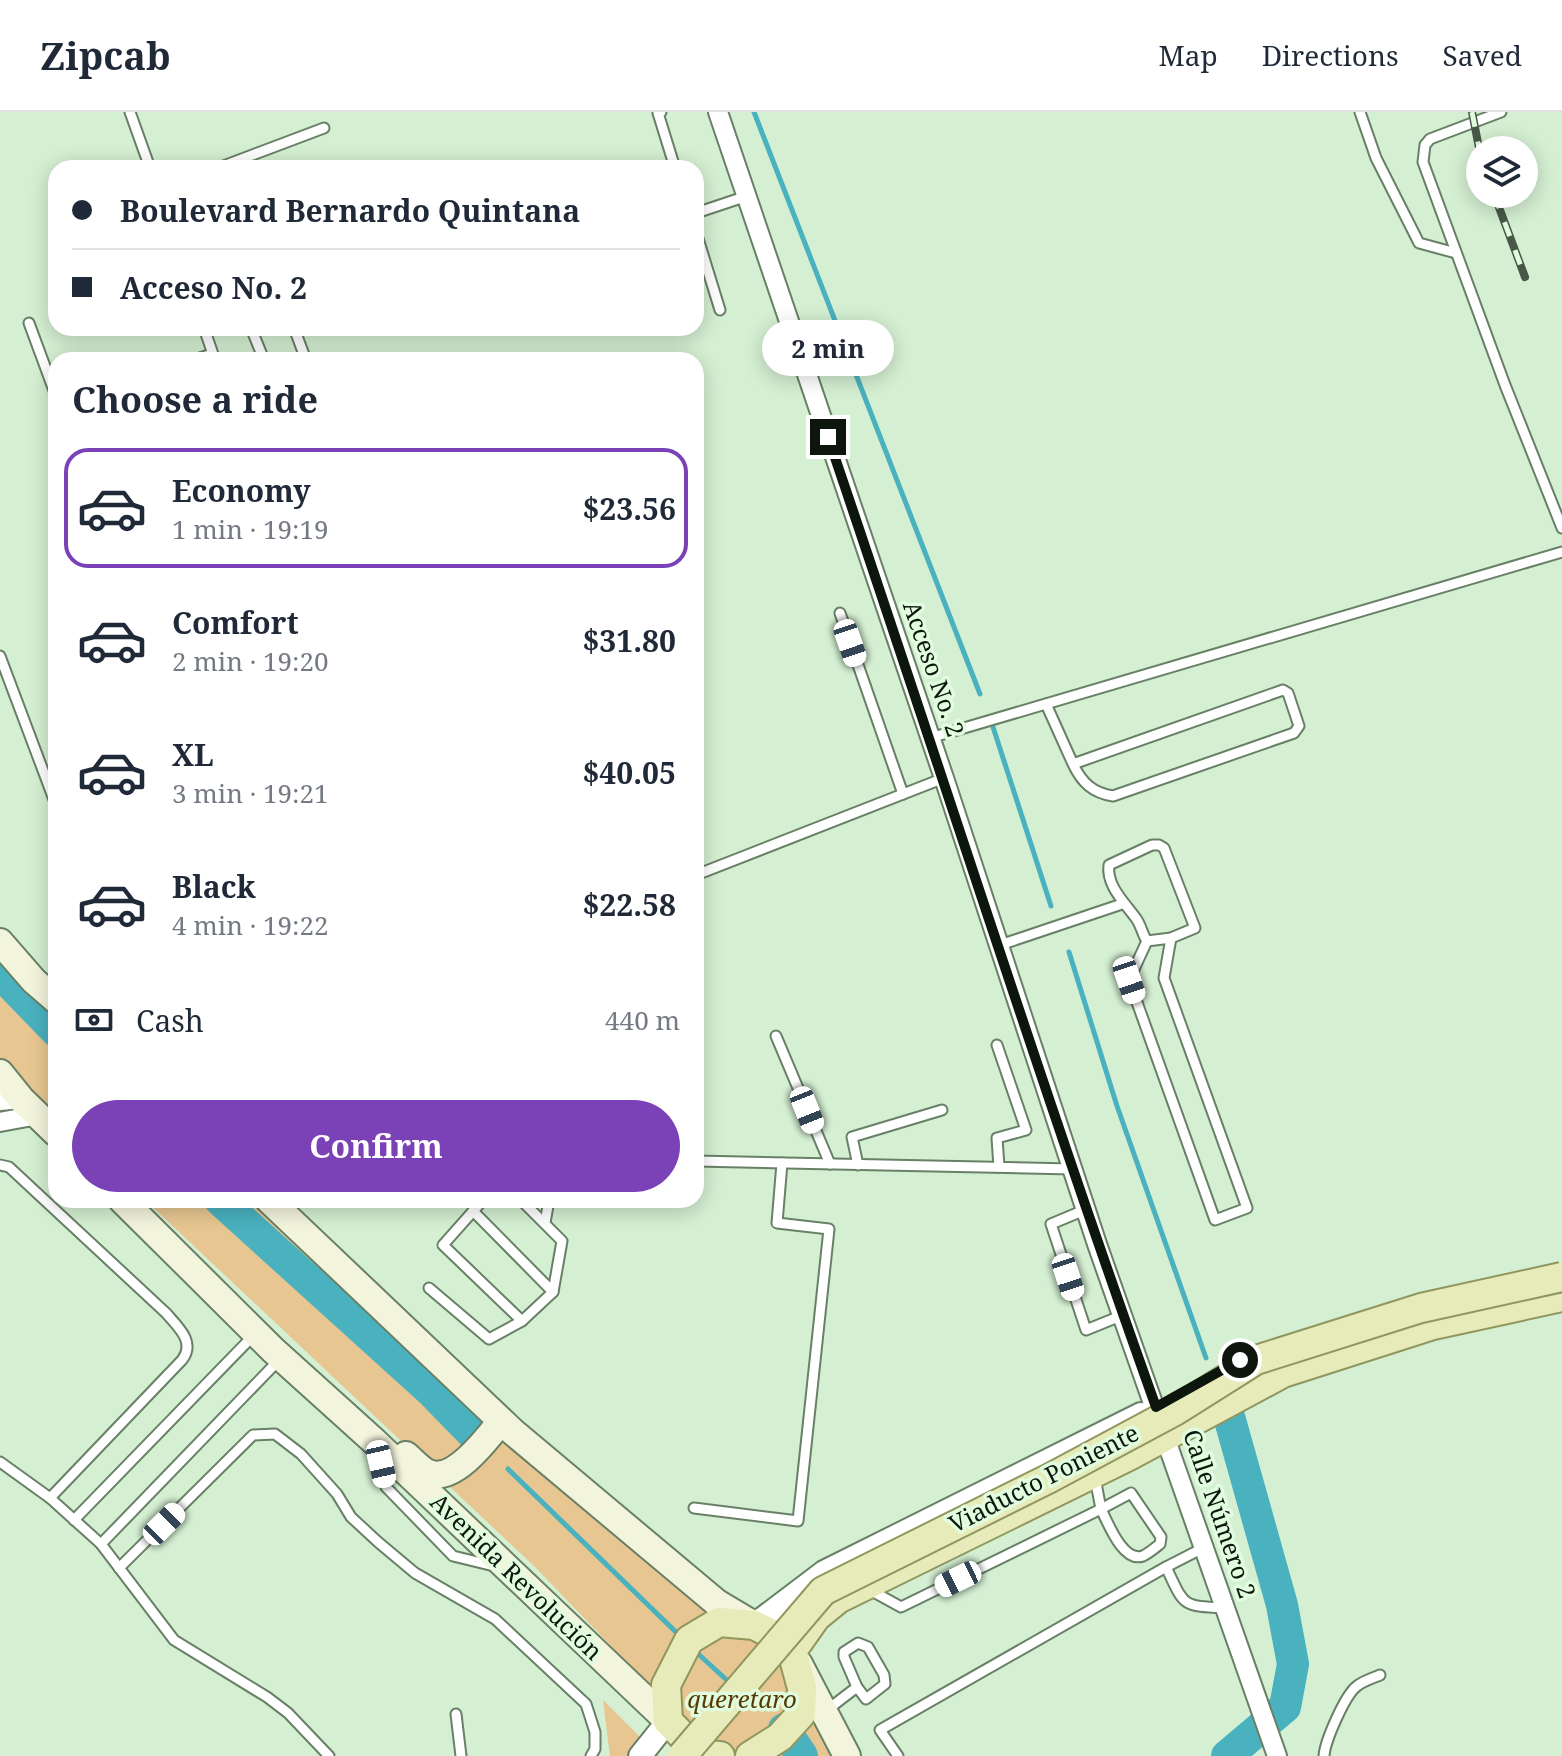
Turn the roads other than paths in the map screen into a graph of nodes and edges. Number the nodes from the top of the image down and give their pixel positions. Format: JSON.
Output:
{"nodes":[{"id":1,"x":130,"y":112,"type":"edge"},
{"id":2,"x":661,"y":112,"type":"edge"},
{"id":3,"x":718,"y":112,"type":"edge"},
{"id":4,"x":1360,"y":112,"type":"edge"},
{"id":5,"x":1501,"y":112,"type":"edge"},
{"id":6,"x":324,"y":128,"type":"dead end"},
{"id":7,"x":147,"y":160,"type":"edge"},
{"id":8,"x":239,"y":160,"type":"edge"},
{"id":9,"x":673,"y":160,"type":"edge"},
{"id":10,"x":747,"y":196,"type":"junction"},
{"id":11,"x":704,"y":210,"type":"edge"},
{"id":12,"x":1456,"y":253,"type":"junction"},
{"id":13,"x":704,"y":258,"type":"edge"},
{"id":14,"x":720,"y":310,"type":"dead end"},
{"id":15,"x":29,"y":323,"type":"dead end"},
{"id":16,"x":48,"y":374,"type":"edge"},
{"id":17,"x":1562,"y":528,"type":"edge"},
{"id":18,"x":1562,"y":552,"type":"edge"},
{"id":19,"x":840,"y":613,"type":"dead end"},
{"id":20,"x":0,"y":656,"type":"edge"},
{"id":21,"x":1046,"y":704,"type":"junction"},
{"id":22,"x":930,"y":738,"type":"junction"},
{"id":23,"x":1073,"y":764,"type":"junction"},
{"id":24,"x":944,"y":778,"type":"junction"},
{"id":25,"x":48,"y":784,"type":"edge"},
{"id":26,"x":903,"y":794,"type":"junction"},
{"id":27,"x":704,"y":872,"type":"edge"},
{"id":28,"x":1122,"y":904,"type":"junction"},
{"id":29,"x":1171,"y":938,"type":"junction"},
{"id":30,"x":1147,"y":941,"type":"junction"},
{"id":31,"x":0,"y":942,"type":"edge"},
{"id":32,"x":1000,"y":945,"type":"junction"},
{"id":33,"x":48,"y":993,"type":"edge"},
{"id":34,"x":776,"y":1036,"type":"dead end"},
{"id":35,"x":997,"y":1045,"type":"dead end"},
{"id":36,"x":0,"y":1073,"type":"edge"},
{"id":37,"x":942,"y":1110,"type":"dead end"},
{"id":38,"x":29,"y":1112,"type":"edge"},
{"id":39,"x":0,"y":1121,"type":"edge"},
{"id":40,"x":704,"y":1161,"type":"edge"},
{"id":41,"x":782,"y":1163,"type":"junction"},
{"id":42,"x":830,"y":1164,"type":"junction"},
{"id":43,"x":0,"y":1165,"type":"edge"},
{"id":44,"x":858,"y":1165,"type":"junction"},
{"id":45,"x":999,"y":1167,"type":"junction"},
{"id":46,"x":1075,"y":1169,"type":"junction"},
{"id":47,"x":48,"y":1203,"type":"edge"},
{"id":48,"x":53,"y":1208,"type":"edge"},
{"id":49,"x":130,"y":1208,"type":"edge"},
{"id":50,"x":277,"y":1208,"type":"edge"},
{"id":51,"x":476,"y":1208,"type":"edge"},
{"id":52,"x":529,"y":1208,"type":"edge"},
{"id":53,"x":548,"y":1208,"type":"edge"},
{"id":54,"x":1087,"y":1209,"type":"junction"},
{"id":55,"x":473,"y":1211,"type":"junction"},
{"id":56,"x":545,"y":1223,"type":"junction"},
{"id":57,"x":1097,"y":1244,"type":"joint"},
{"id":58,"x":1562,"y":1265,"type":"edge"},
{"id":59,"x":1562,"y":1277,"type":"edge"},
{"id":60,"x":429,"y":1288,"type":"dead end"},
{"id":61,"x":553,"y":1292,"type":"junction"},
{"id":62,"x":1562,"y":1297,"type":"edge"},
{"id":63,"x":1123,"y":1315,"type":"junction"},
{"id":64,"x":522,"y":1321,"type":"junction"},
{"id":65,"x":255,"y":1334,"type":"junction"},
{"id":66,"x":281,"y":1358,"type":"junction"},
{"id":67,"x":1162,"y":1404,"type":"junction"},
{"id":68,"x":337,"y":1409,"type":"junction"},
{"id":69,"x":498,"y":1425,"type":"junction"},
{"id":70,"x":1166,"y":1435,"type":"junction"},
{"id":71,"x":0,"y":1462,"type":"edge"},
{"id":72,"x":1094,"y":1473,"type":"junction"},
{"id":73,"x":50,"y":1498,"type":"junction"},
{"id":74,"x":694,"y":1508,"type":"dead end"},
{"id":75,"x":1101,"y":1509,"type":"junction"},
{"id":76,"x":74,"y":1520,"type":"junction"},
{"id":77,"x":101,"y":1544,"type":"junction"},
{"id":78,"x":1205,"y":1547,"type":"junction"},
{"id":79,"x":1166,"y":1567,"type":"junction"},
{"id":80,"x":119,"y":1568,"type":"junction"},
{"id":81,"x":863,"y":1586,"type":"junction"},
{"id":82,"x":1226,"y":1608,"type":"junction"},
{"id":83,"x":754,"y":1625,"type":"junction"},
{"id":84,"x":792,"y":1651,"type":"junction"},
{"id":85,"x":1380,"y":1675,"type":"dead end"},
{"id":86,"x":857,"y":1687,"type":"junction"},
{"id":87,"x":825,"y":1712,"type":"junction"},
{"id":88,"x":456,"y":1714,"type":"dead end"},
{"id":89,"x":668,"y":1721,"type":"junction"},
{"id":90,"x":329,"y":1756,"type":"edge"},
{"id":91,"x":461,"y":1756,"type":"edge"},
{"id":92,"x":591,"y":1756,"type":"edge"},
{"id":93,"x":640,"y":1756,"type":"edge"},
{"id":94,"x":682,"y":1756,"type":"edge"},
{"id":95,"x":701,"y":1756,"type":"edge"},
{"id":96,"x":720,"y":1756,"type":"edge"},
{"id":97,"x":750,"y":1756,"type":"edge"},
{"id":98,"x":847,"y":1756,"type":"edge"},
{"id":99,"x":898,"y":1756,"type":"edge"},
{"id":100,"x":1277,"y":1756,"type":"edge"},
{"id":101,"x":1324,"y":1756,"type":"edge"}],
"edges":[{"from":1,"to":7,"type":"lane"},
{"from":2,"to":9,"type":"lane"},
{"from":3,"to":10,"type":"street","name":"Acceso No. 2"},
{"from":4,"to":12,"type":"lane"},
{"from":5,"to":12,"type":"lane"},
{"from":6,"to":8,"type":"lane"},
{"from":10,"to":11,"type":"lane"},
{"from":10,"to":22,"type":"street","name":"Acceso No. 2"},
{"from":12,"to":17,"type":"lane"},
{"from":13,"to":14,"type":"lane"},
{"from":15,"to":16,"type":"lane"},
{"from":18,"to":21,"type":"lane"},
{"from":19,"to":26,"type":"lane"},
{"from":20,"to":25,"type":"lane"},
{"from":21,"to":22,"type":"lane"},
{"from":21,"to":23,"type":"lane"},
{"from":22,"to":24,"type":"street","name":"Acceso No. 2"},
{"from":23,"to":23,"type":"lane"},
{"from":24,"to":26,"type":"lane"},
{"from":24,"to":32,"type":"street","name":"Acceso No. 2"},
{"from":26,"to":27,"type":"lane"},
{"from":28,"to":29,"type":"lane"},
{"from":28,"to":30,"type":"lane"},
{"from":28,"to":32,"type":"lane"},
{"from":29,"to":30,"type":"lane"},
{"from":29,"to":30,"type":"lane"},
{"from":31,"to":33,"type":"main road"},
{"from":32,"to":46,"type":"street","name":"Acceso No. 2"},
{"from":34,"to":42,"type":"lane"},
{"from":35,"to":45,"type":"lane"},
{"from":36,"to":38,"type":"main road"},
{"from":37,"to":44,"type":"lane"},
{"from":38,"to":39,"type":"street"},
{"from":40,"to":41,"type":"lane"},
{"from":41,"to":42,"type":"lane"},
{"from":41,"to":74,"type":"lane"},
{"from":42,"to":44,"type":"lane"},
{"from":43,"to":47,"type":"lane"},
{"from":44,"to":45,"type":"lane"},
{"from":45,"to":46,"type":"lane"},
{"from":46,"to":54,"type":"street","name":"Acceso No. 2"},
{"from":48,"to":73,"type":"lane"},
{"from":49,"to":65,"type":"main road","name":"Avenida Revolución"},
{"from":50,"to":69,"type":"main road"},
{"from":51,"to":55,"type":"lane"},
{"from":52,"to":56,"type":"lane"},
{"from":53,"to":56,"type":"lane"},
{"from":54,"to":57,"type":"street","name":"Acceso No. 2"},
{"from":54,"to":63,"type":"lane"},
{"from":55,"to":61,"type":"lane"},
{"from":55,"to":64,"type":"lane"},
{"from":56,"to":61,"type":"lane"},
{"from":57,"to":63,"type":"street","name":"Calle Número 2"},
{"from":58,"to":67,"type":"street"},
{"from":59,"to":94,"type":"main road","name":"Viaducto Poniente","bridge":true},
{"from":60,"to":64,"type":"lane"},
{"from":61,"to":64,"type":"lane"},
{"from":62,"to":70,"type":"main road"},
{"from":63,"to":67,"type":"street","name":"Calle Número 2"},
{"from":65,"to":66,"type":"main road","name":"Avenida Revolución"},
{"from":65,"to":76,"type":"lane"},
{"from":66,"to":68,"type":"main road","name":"Avenida Revolución"},
{"from":66,"to":77,"type":"lane"},
{"from":67,"to":70,"type":"street","name":"Calle Número 2"},
{"from":67,"to":83,"type":"street"},
{"from":68,"to":69,"type":"main road"},
{"from":68,"to":89,"type":"main road","name":"Avenida Revolución"},
{"from":69,"to":83,"type":"main road"},
{"from":70,"to":72,"type":"main road"},
{"from":70,"to":78,"type":"street","name":"Calle Número 2"},
{"from":71,"to":73,"type":"lane"},
{"from":72,"to":75,"type":"lane"},
{"from":72,"to":81,"type":"main road"},
{"from":73,"to":76,"type":"lane"},
{"from":75,"to":75,"type":"lane"},
{"from":75,"to":81,"type":"lane"},
{"from":76,"to":77,"type":"lane"},
{"from":77,"to":80,"type":"lane"},
{"from":78,"to":79,"type":"lane"},
{"from":78,"to":82,"type":"street","name":"Calle Número 2"},
{"from":79,"to":82,"type":"lane"},
{"from":79,"to":99,"type":"lane"},
{"from":80,"to":90,"type":"lane"},
{"from":80,"to":92,"type":"lane"},
{"from":81,"to":84,"type":"main road"},
{"from":82,"to":100,"type":"street","name":"Calle Número 2"},
{"from":83,"to":84,"type":"main road"},
{"from":83,"to":89,"type":"main road"},
{"from":84,"to":87,"type":"main road"},
{"from":84,"to":97,"type":"main road"},
{"from":85,"to":101,"type":"lane"},
{"from":86,"to":86,"type":"lane"},
{"from":86,"to":87,"type":"lane"},
{"from":87,"to":98,"type":"main road"},
{"from":88,"to":91,"type":"lane"},
{"from":89,"to":93,"type":"street"},
{"from":89,"to":95,"type":"main road"},
{"from":95,"to":96,"type":"main road"}]}
